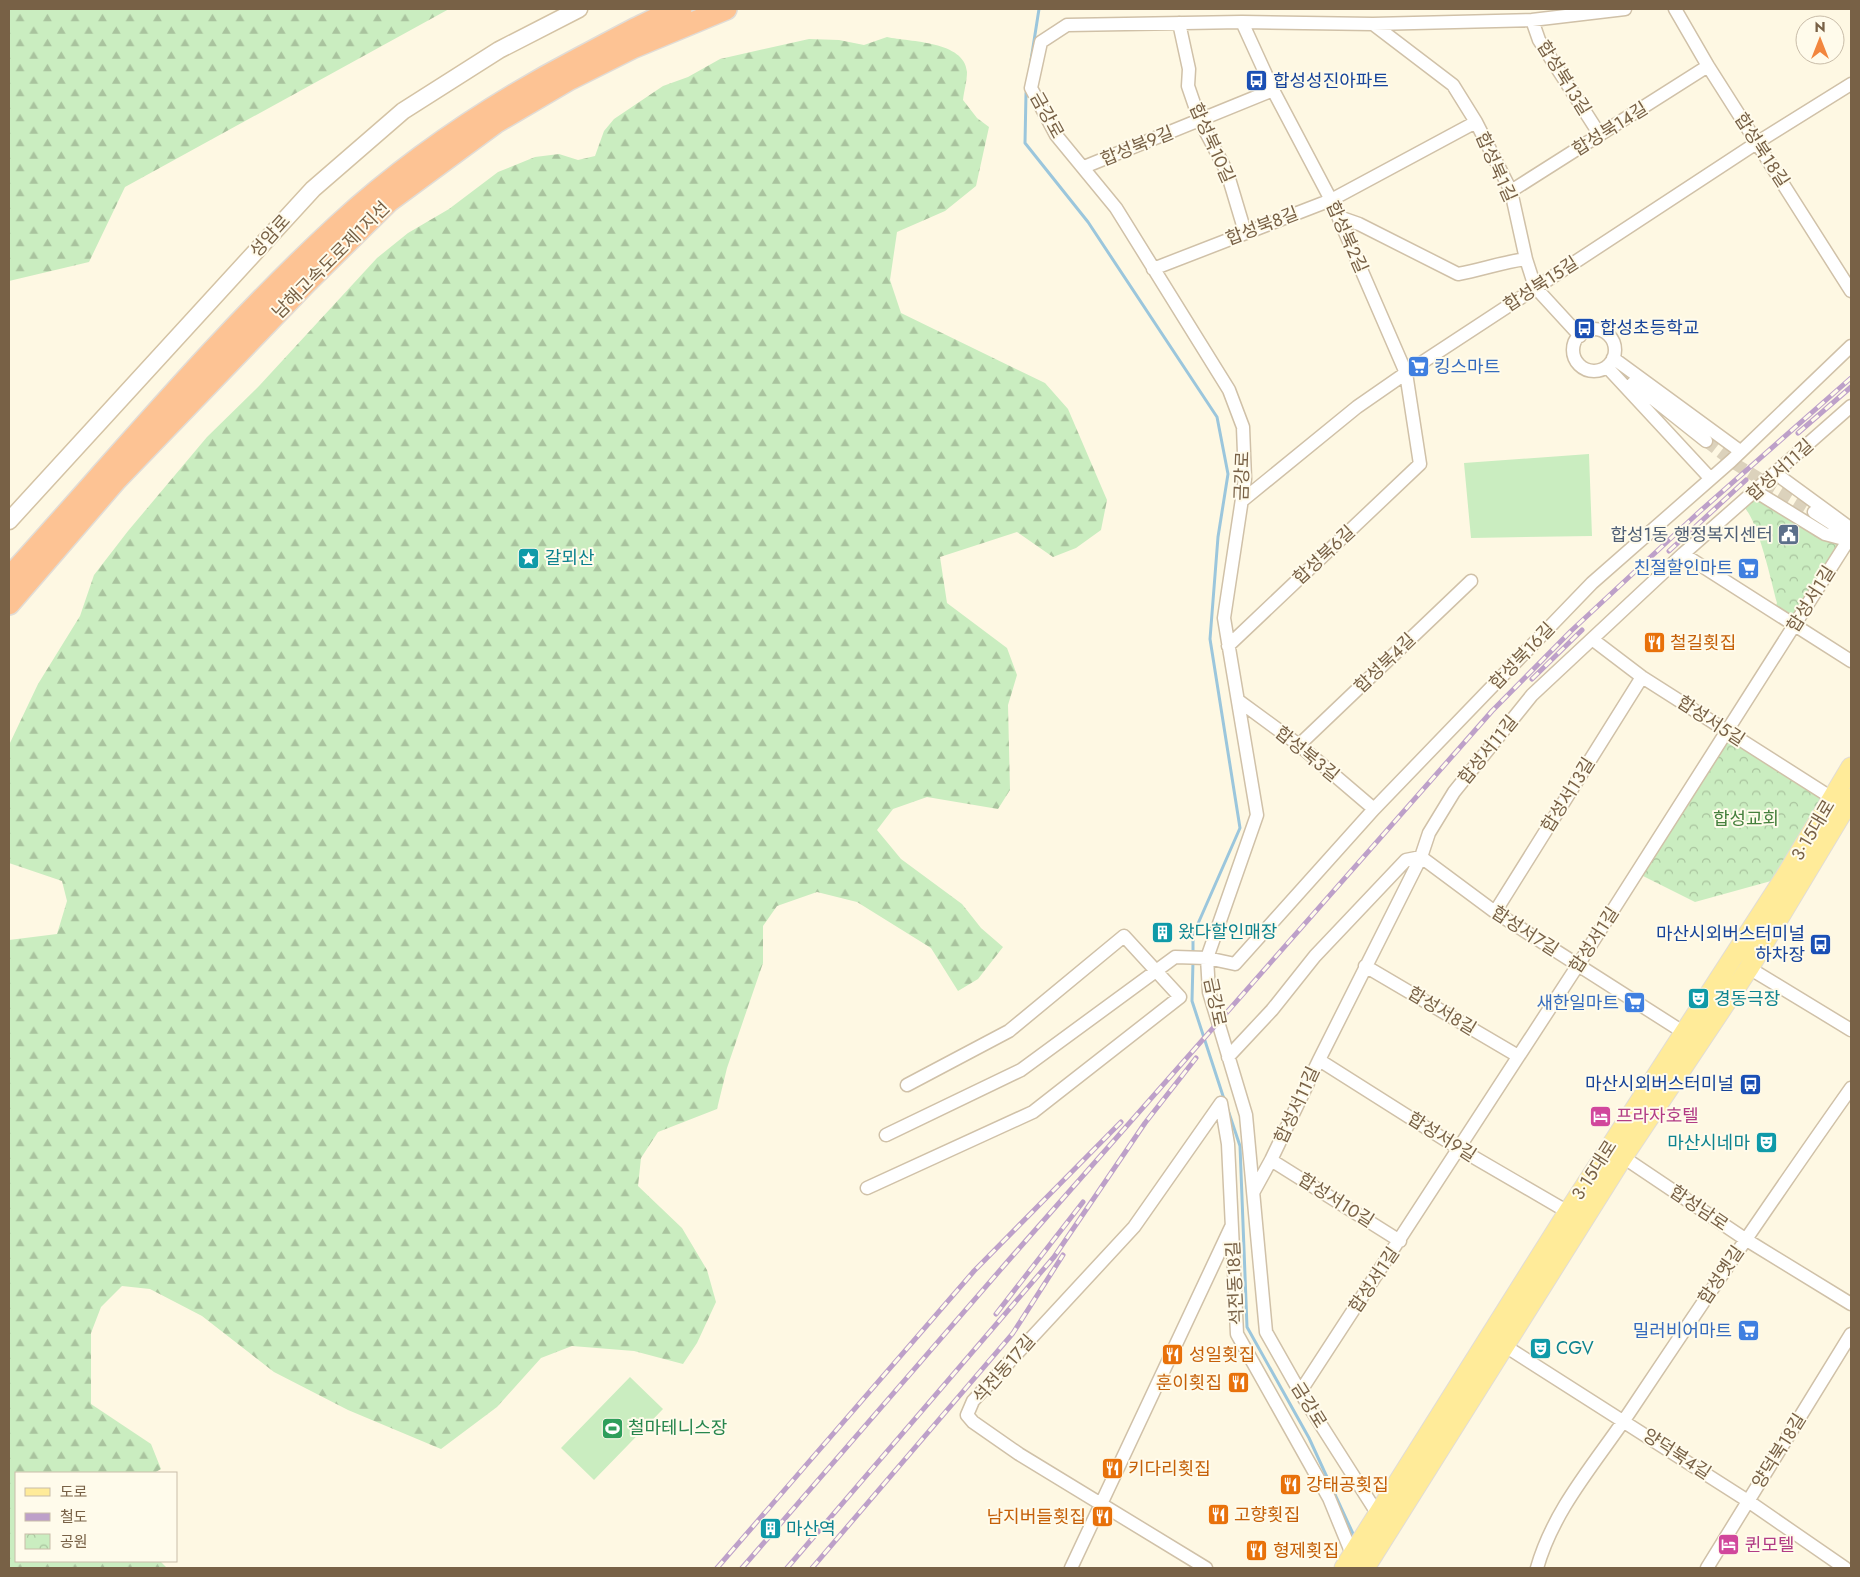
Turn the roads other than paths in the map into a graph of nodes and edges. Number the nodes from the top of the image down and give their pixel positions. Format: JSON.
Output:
{"nodes":[{"id":1,"x":579,"y":9,"type":"edge"},
{"id":2,"x":681,"y":9,"type":"edge"},
{"id":3,"x":726,"y":9,"type":"edge"},
{"id":4,"x":1625,"y":9,"type":"edge"},
{"id":5,"x":1675,"y":9,"type":"edge"},
{"id":6,"x":1532,"y":20,"type":"junction"},
{"id":7,"x":1242,"y":22,"type":"junction"},
{"id":8,"x":1180,"y":23,"type":"junction"},
{"id":9,"x":1373,"y":24,"type":"junction"},
{"id":10,"x":1708,"y":66,"type":"junction"},
{"id":11,"x":1851,"y":84,"type":"edge"},
{"id":12,"x":1273,"y":90,"type":"junction"},
{"id":13,"x":1200,"y":121,"type":"junction"},
{"id":14,"x":1476,"y":122,"type":"junction"},
{"id":15,"x":1600,"y":136,"type":"junction"},
{"id":16,"x":1758,"y":142,"type":"junction"},
{"id":17,"x":1084,"y":167,"type":"junction"},
{"id":18,"x":1511,"y":191,"type":"junction"},
{"id":19,"x":1331,"y":200,"type":"junction"},
{"id":20,"x":1339,"y":217,"type":"junction"},
{"id":21,"x":1245,"y":232,"type":"junction"},
{"id":22,"x":1526,"y":259,"type":"junction"},
{"id":23,"x":1153,"y":268,"type":"junction"},
{"id":24,"x":1535,"y":287,"type":"junction"},
{"id":25,"x":1851,"y":291,"type":"edge"},
{"id":26,"x":1580,"y":336,"type":"junction"},
{"id":27,"x":1851,"y":346,"type":"edge"},
{"id":28,"x":1610,"y":363,"type":"junction"},
{"id":29,"x":1406,"y":373,"type":"junction"},
{"id":30,"x":1851,"y":406,"type":"edge"},
{"id":31,"x":1706,"y":442,"type":"tunnel mouth"},
{"id":32,"x":1740,"y":451,"type":"junction"},
{"id":33,"x":1420,"y":464,"type":"joint"},
{"id":34,"x":1776,"y":474,"type":"junction"},
{"id":35,"x":1710,"y":478,"type":"junction"},
{"id":36,"x":1755,"y":491,"type":"junction"},
{"id":37,"x":1243,"y":500,"type":"junction"},
{"id":38,"x":1814,"y":512,"type":"tunnel mouth"},
{"id":39,"x":9,"y":521,"type":"edge"},
{"id":40,"x":1849,"y":535,"type":"edge"},
{"id":41,"x":1683,"y":554,"type":"junction"},
{"id":42,"x":9,"y":578,"type":"edge"},
{"id":43,"x":1471,"y":581,"type":"dead end"},
{"id":44,"x":9,"y":604,"type":"edge"},
{"id":45,"x":1794,"y":626,"type":"junction"},
{"id":46,"x":1592,"y":638,"type":"junction"},
{"id":47,"x":1228,"y":646,"type":"junction"},
{"id":48,"x":1851,"y":661,"type":"edge"},
{"id":49,"x":1642,"y":677,"type":"junction"},
{"id":50,"x":1239,"y":701,"type":"junction"},
{"id":51,"x":1727,"y":732,"type":"junction"},
{"id":52,"x":1299,"y":745,"type":"junction"},
{"id":53,"x":1851,"y":767,"type":"edge"},
{"id":54,"x":1832,"y":798,"type":"junction"},
{"id":55,"x":1851,"y":798,"type":"edge"},
{"id":56,"x":1374,"y":809,"type":"junction"},
{"id":57,"x":1421,"y":858,"type":"junction"},
{"id":58,"x":1495,"y":912,"type":"junction"},
{"id":59,"x":1205,"y":958,"type":"junction"},
{"id":60,"x":1578,"y":965,"type":"junction"},
{"id":61,"x":1365,"y":966,"type":"junction"},
{"id":62,"x":1749,"y":968,"type":"junction"},
{"id":63,"x":1156,"y":971,"type":"junction"},
{"id":64,"x":1851,"y":1030,"type":"edge"},
{"id":65,"x":1683,"y":1032,"type":"junction"},
{"id":66,"x":1518,"y":1056,"type":"junction"},
{"id":67,"x":1228,"y":1057,"type":"junction"},
{"id":68,"x":1319,"y":1060,"type":"junction"},
{"id":69,"x":907,"y":1085,"type":"dead end"},
{"id":70,"x":1851,"y":1088,"type":"edge"},
{"id":71,"x":1221,"y":1103,"type":"joint"},
{"id":72,"x":886,"y":1135,"type":"dead end"},
{"id":73,"x":1458,"y":1148,"type":"junction"},
{"id":74,"x":1623,"y":1157,"type":"junction"},
{"id":75,"x":1271,"y":1160,"type":"junction"},
{"id":76,"x":867,"y":1188,"type":"dead end"},
{"id":77,"x":1254,"y":1191,"type":"junction"},
{"id":78,"x":1568,"y":1212,"type":"junction"},
{"id":79,"x":1232,"y":1225,"type":"junction"},
{"id":80,"x":1745,"y":1239,"type":"junction"},
{"id":81,"x":1400,"y":1241,"type":"junction"},
{"id":82,"x":1851,"y":1304,"type":"edge"},
{"id":83,"x":1851,"y":1334,"type":"edge"},
{"id":84,"x":1505,"y":1346,"type":"junction"},
{"id":85,"x":1300,"y":1392,"type":"junction"},
{"id":86,"x":1624,"y":1420,"type":"junction"},
{"id":87,"x":1748,"y":1501,"type":"junction"},
{"id":88,"x":1101,"y":1504,"type":"junction"},
{"id":89,"x":1374,"y":1519,"type":"junction"},
{"id":90,"x":1851,"y":1560,"type":"edge"},
{"id":91,"x":1355,"y":1562,"type":"edge"},
{"id":92,"x":1198,"y":1566,"type":"edge"},
{"id":93,"x":1071,"y":1568,"type":"edge"},
{"id":94,"x":1537,"y":1568,"type":"edge"},
{"id":95,"x":1707,"y":1568,"type":"edge"},
{"id":96,"x":1846,"y":1568,"type":"edge"}],
"edges":[{"from":1,"to":39,"type":"main road","name":"성암로"},
{"from":2,"to":42,"type":"highway","name":"남해고속도로제1지선"},
{"from":3,"to":44,"type":"highway","name":"남해고속도로제1지선"},
{"from":4,"to":6,"type":"street","name":"금강로"},
{"from":5,"to":10,"type":"street","name":"합성북18길"},
{"from":6,"to":9,"type":"street","name":"금강로"},
{"from":6,"to":15,"type":"street","name":"합성북13길"},
{"from":7,"to":8,"type":"street","name":"금강로"},
{"from":7,"to":9,"type":"street","name":"금강로"},
{"from":7,"to":12,"type":"street","name":"합성북2길"},
{"from":8,"to":13,"type":"street","name":"합성북10길"},
{"from":8,"to":17,"type":"street","name":"금강로"},
{"from":9,"to":14,"type":"street","name":"합성북1길"},
{"from":10,"to":15,"type":"street","name":"합성북14길"},
{"from":10,"to":16,"type":"street","name":"합성북18길"},
{"from":11,"to":16,"type":"street","name":"합성북15길"},
{"from":12,"to":13,"type":"street","name":"합성북9길"},
{"from":12,"to":19,"type":"street","name":"합성북2길"},
{"from":13,"to":17,"type":"street","name":"합성북9길"},
{"from":13,"to":21,"type":"street","name":"합성북10길"},
{"from":14,"to":18,"type":"street","name":"합성북1길"},
{"from":14,"to":19,"type":"street","name":"합성북8길"},
{"from":15,"to":18,"type":"street","name":"합성북14길"},
{"from":16,"to":24,"type":"street","name":"합성북15길"},
{"from":16,"to":25,"type":"street","name":"합성북18길"},
{"from":17,"to":23,"type":"street","name":"금강로"},
{"from":18,"to":22,"type":"street","name":"합성북1길"},
{"from":19,"to":20,"type":"street","name":"합성북2길"},
{"from":19,"to":21,"type":"street","name":"합성북8길"},
{"from":20,"to":22,"type":"street"},
{"from":20,"to":29,"type":"street","name":"합성북2길"},
{"from":21,"to":23,"type":"street","name":"합성북8길"},
{"from":22,"to":24,"type":"street","name":"합성북1길"},
{"from":23,"to":37,"type":"street","name":"금강로"},
{"from":24,"to":26,"type":"street","name":"합성북1길"},
{"from":24,"to":29,"type":"street","name":"합성북15길"},
{"from":26,"to":28,"type":"street"},
{"from":26,"to":28,"type":"street"},
{"from":27,"to":32,"type":"street","name":"합성북16길"},
{"from":28,"to":31,"type":"street"},
{"from":28,"to":32,"type":"street"},
{"from":28,"to":35,"type":"street"},
{"from":29,"to":33,"type":"street","name":"합성북2길"},
{"from":29,"to":37,"type":"street","name":"합성북15길"},
{"from":30,"to":34,"type":"street","name":"합성서11길"},
{"from":32,"to":35,"type":"street","name":"합성북16길"},
{"from":33,"to":47,"type":"street","name":"합성북6길"},
{"from":34,"to":36,"type":"street","name":"합성서11길"},
{"from":34,"to":40,"type":"street"},
{"from":35,"to":56,"type":"street","name":"합성북16길"},
{"from":36,"to":40,"type":"street"},
{"from":36,"to":41,"type":"street","name":"합성서11길"},
{"from":37,"to":47,"type":"street","name":"금강로"},
{"from":38,"to":40,"type":"street"},
{"from":40,"to":45,"type":"street","name":"합성서1길"},
{"from":41,"to":45,"type":"street"},
{"from":41,"to":46,"type":"street","name":"합성서11길"},
{"from":43,"to":52,"type":"street","name":"합성북4길"},
{"from":45,"to":48,"type":"street"},
{"from":45,"to":51,"type":"street","name":"합성서1길"},
{"from":46,"to":49,"type":"street","name":"합성서5길"},
{"from":46,"to":57,"type":"street","name":"합성서11길"},
{"from":47,"to":50,"type":"street","name":"금강로"},
{"from":49,"to":51,"type":"street","name":"합성서5길"},
{"from":49,"to":58,"type":"street","name":"합성서13길"},
{"from":50,"to":52,"type":"street","name":"합성북3길"},
{"from":50,"to":59,"type":"street","name":"금강로"},
{"from":51,"to":54,"type":"street","name":"합성서5길"},
{"from":51,"to":60,"type":"street","name":"합성서1길"},
{"from":52,"to":56,"type":"street","name":"합성북3길"},
{"from":53,"to":54,"type":"main road","name":"3·15대로"},
{"from":54,"to":65,"type":"main road","name":"3·15대로"},
{"from":55,"to":62,"type":"main road","name":"3·15대로"},
{"from":56,"to":59,"type":"street","name":"합성북16길"},
{"from":57,"to":58,"type":"street","name":"합성서7길"},
{"from":57,"to":61,"type":"street","name":"합성서11길"},
{"from":57,"to":67,"type":"street"},
{"from":58,"to":60,"type":"street","name":"합성서7길"},
{"from":59,"to":63,"type":"street"},
{"from":59,"to":67,"type":"street","name":"금강로"},
{"from":60,"to":65,"type":"street","name":"합성서7길"},
{"from":60,"to":66,"type":"street","name":"합성서1길"},
{"from":61,"to":66,"type":"street","name":"합성서8길"},
{"from":61,"to":68,"type":"street","name":"합성서11길"},
{"from":62,"to":64,"type":"street"},
{"from":62,"to":74,"type":"main road","name":"3·15대로"},
{"from":63,"to":69,"type":"street"},
{"from":63,"to":72,"type":"street"},
{"from":63,"to":76,"type":"street"},
{"from":65,"to":78,"type":"main road","name":"3·15대로"},
{"from":66,"to":73,"type":"street","name":"합성서1길"},
{"from":67,"to":77,"type":"street","name":"금강로"},
{"from":68,"to":73,"type":"street","name":"합성서9길"},
{"from":68,"to":75,"type":"street","name":"합성서11길"},
{"from":70,"to":80,"type":"street","name":"합성옛길"},
{"from":71,"to":79,"type":"street","name":"석전동18길"},
{"from":71,"to":88,"type":"street","name":"석전동17길"},
{"from":73,"to":78,"type":"street","name":"합성서9길"},
{"from":73,"to":81,"type":"street","name":"합성서1길"},
{"from":74,"to":80,"type":"street","name":"합성남로"},
{"from":74,"to":84,"type":"main road","name":"3·15대로"},
{"from":75,"to":77,"type":"street","name":"합성서11길"},
{"from":75,"to":81,"type":"street","name":"합성서10길"},
{"from":77,"to":85,"type":"street","name":"금강로"},
{"from":78,"to":89,"type":"main road","name":"3·15대로"},
{"from":79,"to":88,"type":"street"},
{"from":79,"to":91,"type":"street","name":"석전동18길"},
{"from":80,"to":82,"type":"street","name":"합성남로"},
{"from":80,"to":86,"type":"street","name":"합성옛길"},
{"from":81,"to":85,"type":"street","name":"합성서1길"},
{"from":83,"to":87,"type":"street","name":"양덕북18길"},
{"from":84,"to":86,"type":"street","name":"양덕북4길"},
{"from":84,"to":91,"type":"main road","name":"3·15대로"},
{"from":85,"to":89,"type":"street","name":"금강로"},
{"from":86,"to":87,"type":"street","name":"양덕북4길"},
{"from":86,"to":94,"type":"street","name":"합성옛길"},
{"from":87,"to":95,"type":"street","name":"양덕북18길"},
{"from":87,"to":96,"type":"street","name":"양덕북4길"},
{"from":88,"to":92,"type":"street","name":"석전동17길"},
{"from":88,"to":93,"type":"street"},
{"from":89,"to":91,"type":"main road","name":"3·15대로"},
{"from":90,"to":96,"type":"street"}]}
